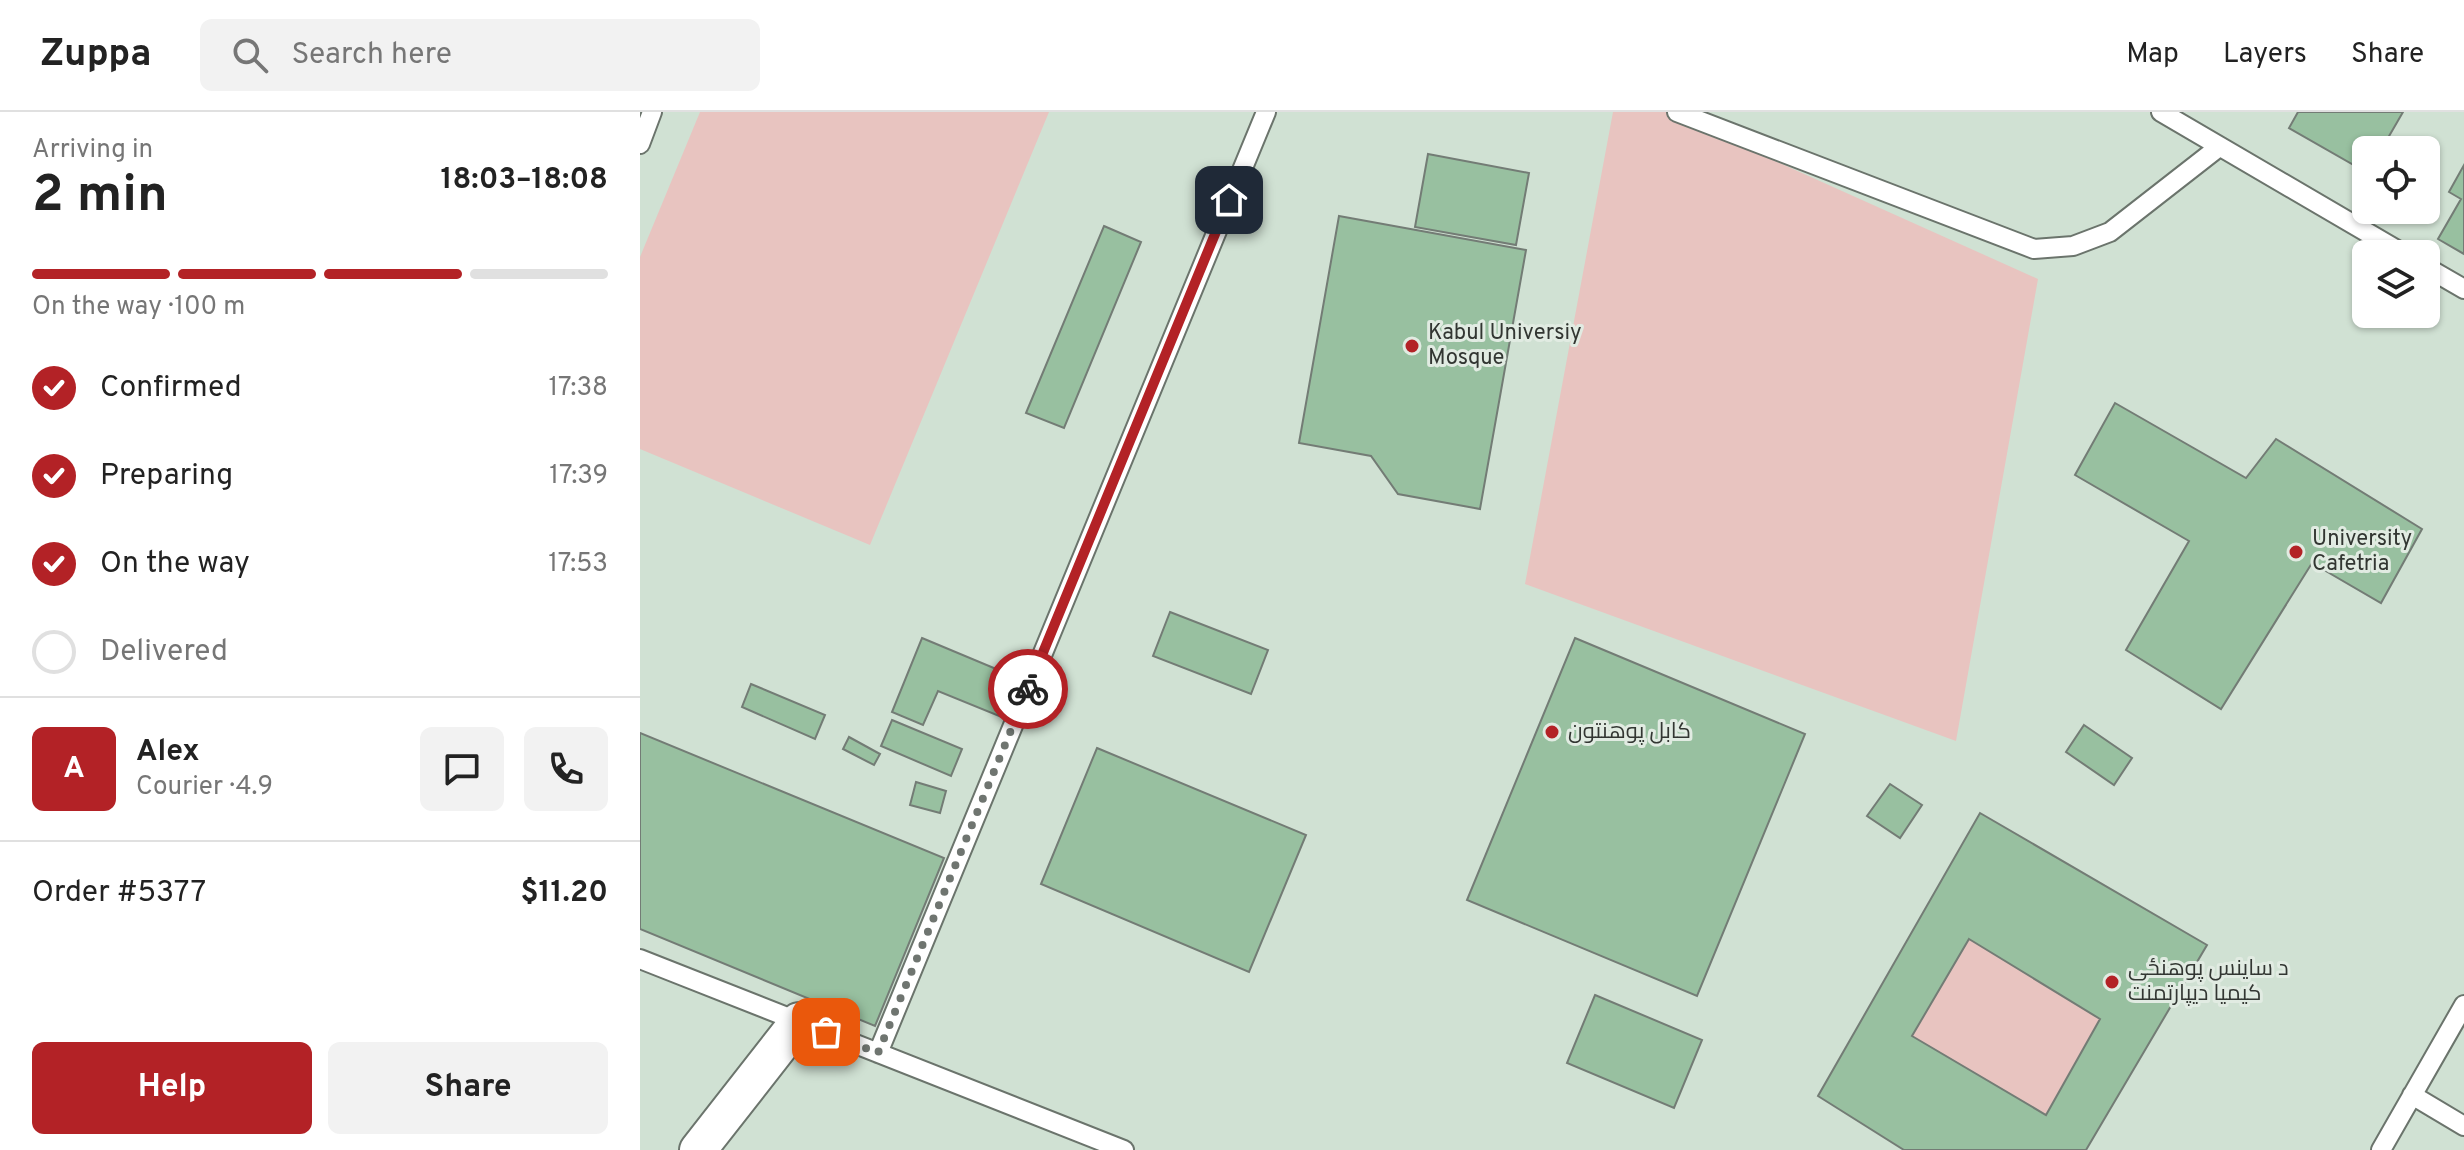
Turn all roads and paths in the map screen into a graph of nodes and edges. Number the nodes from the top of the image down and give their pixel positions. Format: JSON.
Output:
{"nodes":[{"id":1,"x":652,"y":112,"type":"edge"},
{"id":2,"x":1266,"y":112,"type":"edge"},
{"id":3,"x":1677,"y":112,"type":"edge"},
{"id":4,"x":2161,"y":112,"type":"edge"},
{"id":5,"x":640,"y":144,"type":"edge"},
{"id":6,"x":2219,"y":147,"type":"junction"},
{"id":7,"x":2380,"y":240,"type":"edge"},
{"id":8,"x":2440,"y":275,"type":"edge"},
{"id":9,"x":2464,"y":289,"type":"edge"},
{"id":10,"x":640,"y":959,"type":"edge"},
{"id":11,"x":2464,"y":1005,"type":"edge"},
{"id":12,"x":799,"y":1021,"type":"junction"},
{"id":13,"x":878,"y":1053,"type":"junction"},
{"id":14,"x":2412,"y":1095,"type":"junction"},
{"id":15,"x":2464,"y":1126,"type":"edge"},
{"id":16,"x":698,"y":1150,"type":"edge"},
{"id":17,"x":1124,"y":1150,"type":"edge"},
{"id":18,"x":2381,"y":1150,"type":"edge"}],
"edges":[{"from":1,"to":5,"type":"lane"},
{"from":2,"to":13,"type":"lane"},
{"from":3,"to":6,"type":"lane"},
{"from":4,"to":6,"type":"lane"},
{"from":6,"to":7,"type":"lane"},
{"from":8,"to":9,"type":"lane"},
{"from":10,"to":12,"type":"lane"},
{"from":11,"to":14,"type":"lane"},
{"from":12,"to":13,"type":"lane"},
{"from":12,"to":16,"type":"street"},
{"from":13,"to":17,"type":"lane"},
{"from":14,"to":15,"type":"lane"},
{"from":14,"to":18,"type":"lane"}]}
